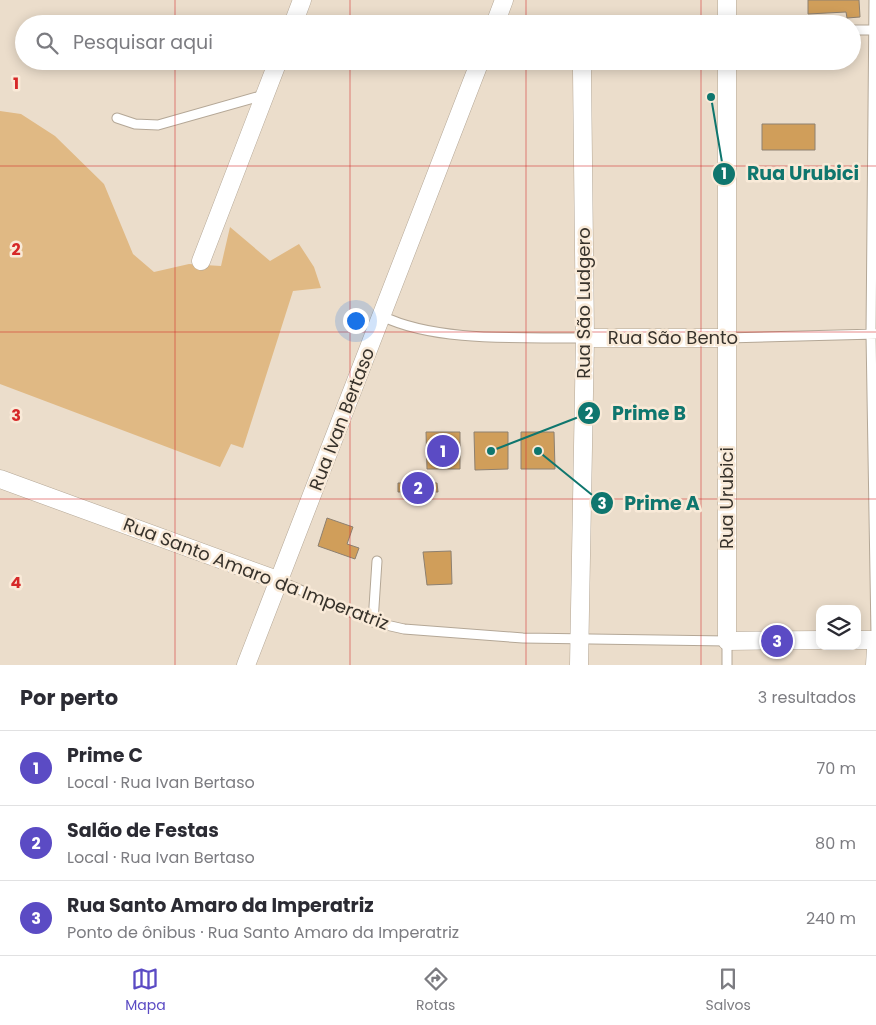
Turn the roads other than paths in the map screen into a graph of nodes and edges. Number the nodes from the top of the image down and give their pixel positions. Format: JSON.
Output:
{"nodes":[{"id":1,"x":302,"y":0,"type":"edge"},
{"id":2,"x":504,"y":0,"type":"edge"},
{"id":3,"x":727,"y":0,"type":"edge"},
{"id":4,"x":874,"y":0,"type":"edge"},
{"id":5,"x":296,"y":15,"type":"edge"},
{"id":6,"x":498,"y":15,"type":"edge"},
{"id":7,"x":727,"y":15,"type":"edge"},
{"id":8,"x":861,"y":30,"type":"edge"},
{"id":9,"x":875,"y":30,"type":"edge"},
{"id":10,"x":274,"y":70,"type":"edge"},
{"id":11,"x":477,"y":70,"type":"edge"},
{"id":12,"x":582,"y":70,"type":"edge"},
{"id":13,"x":727,"y":70,"type":"edge"},
{"id":14,"x":264,"y":95,"type":"junction"},
{"id":15,"x":117,"y":118,"type":"dead end"},
{"id":16,"x":201,"y":261,"type":"dead end"},
{"id":17,"x":382,"y":316,"type":"junction"},
{"id":18,"x":874,"y":334,"type":"edge"},
{"id":19,"x":585,"y":338,"type":"junction"},
{"id":20,"x":727,"y":338,"type":"junction"},
{"id":21,"x":0,"y":479,"type":"edge"},
{"id":22,"x":377,"y":561,"type":"dead end"},
{"id":23,"x":280,"y":581,"type":"junction"},
{"id":24,"x":373,"y":622,"type":"junction"},
{"id":25,"x":876,"y":635,"type":"edge"},
{"id":26,"x":579,"y":638,"type":"junction"},
{"id":27,"x":816,"y":640,"type":"edge"},
{"id":28,"x":861,"y":640,"type":"edge"},
{"id":29,"x":876,"y":640,"type":"edge"},
{"id":30,"x":727,"y":641,"type":"junction"},
{"id":31,"x":876,"y":649,"type":"edge"},
{"id":32,"x":246,"y":665,"type":"edge"},
{"id":33,"x":579,"y":665,"type":"edge"},
{"id":34,"x":726,"y":665,"type":"edge"},
{"id":35,"x":875,"y":665,"type":"edge"}],
"edges":[{"from":1,"to":5,"type":"street"},
{"from":2,"to":6,"type":"street"},
{"from":3,"to":7,"type":"street"},
{"from":4,"to":9,"type":"lane"},
{"from":8,"to":9,"type":"lane"},
{"from":9,"to":18,"type":"lane"},
{"from":10,"to":14,"type":"street"},
{"from":11,"to":17,"type":"street","name":"Rua Ivan Bertaso"},
{"from":12,"to":19,"type":"street","name":"Rua São Ludgero"},
{"from":13,"to":20,"type":"street","name":"Rua Urubici"},
{"from":14,"to":15,"type":"lane"},
{"from":14,"to":16,"type":"street"},
{"from":17,"to":19,"type":"lane","name":"Rua São Bento"},
{"from":17,"to":23,"type":"street","name":"Rua Ivan Bertaso"},
{"from":18,"to":20,"type":"lane","name":"Rua São Bento"},
{"from":18,"to":25,"type":"lane"},
{"from":19,"to":20,"type":"street","name":"Rua São Bento"},
{"from":19,"to":26,"type":"street","name":"Rua São Ludgero"},
{"from":20,"to":30,"type":"street","name":"Rua Urubici"},
{"from":21,"to":23,"type":"street","name":"Rua Santo Amaro da Imperatriz"},
{"from":22,"to":24,"type":"lane"},
{"from":23,"to":24,"type":"lane","name":"Rua Santo Amaro da Imperatriz"},
{"from":23,"to":32,"type":"street","name":"Rua Ivan Bertaso"},
{"from":24,"to":26,"type":"lane","name":"Rua Santo Amaro da Imperatriz"},
{"from":26,"to":30,"type":"lane","name":"Rua Santo Amaro da Imperatriz"},
{"from":26,"to":33,"type":"street","name":"Rua São Ludgero"},
{"from":27,"to":30,"type":"street","name":"Rua Santo Amaro da Imperatriz"},
{"from":28,"to":29,"type":"street"},
{"from":30,"to":34,"type":"lane","name":"Rua Urubici"},
{"from":31,"to":35,"type":"street"}]}
